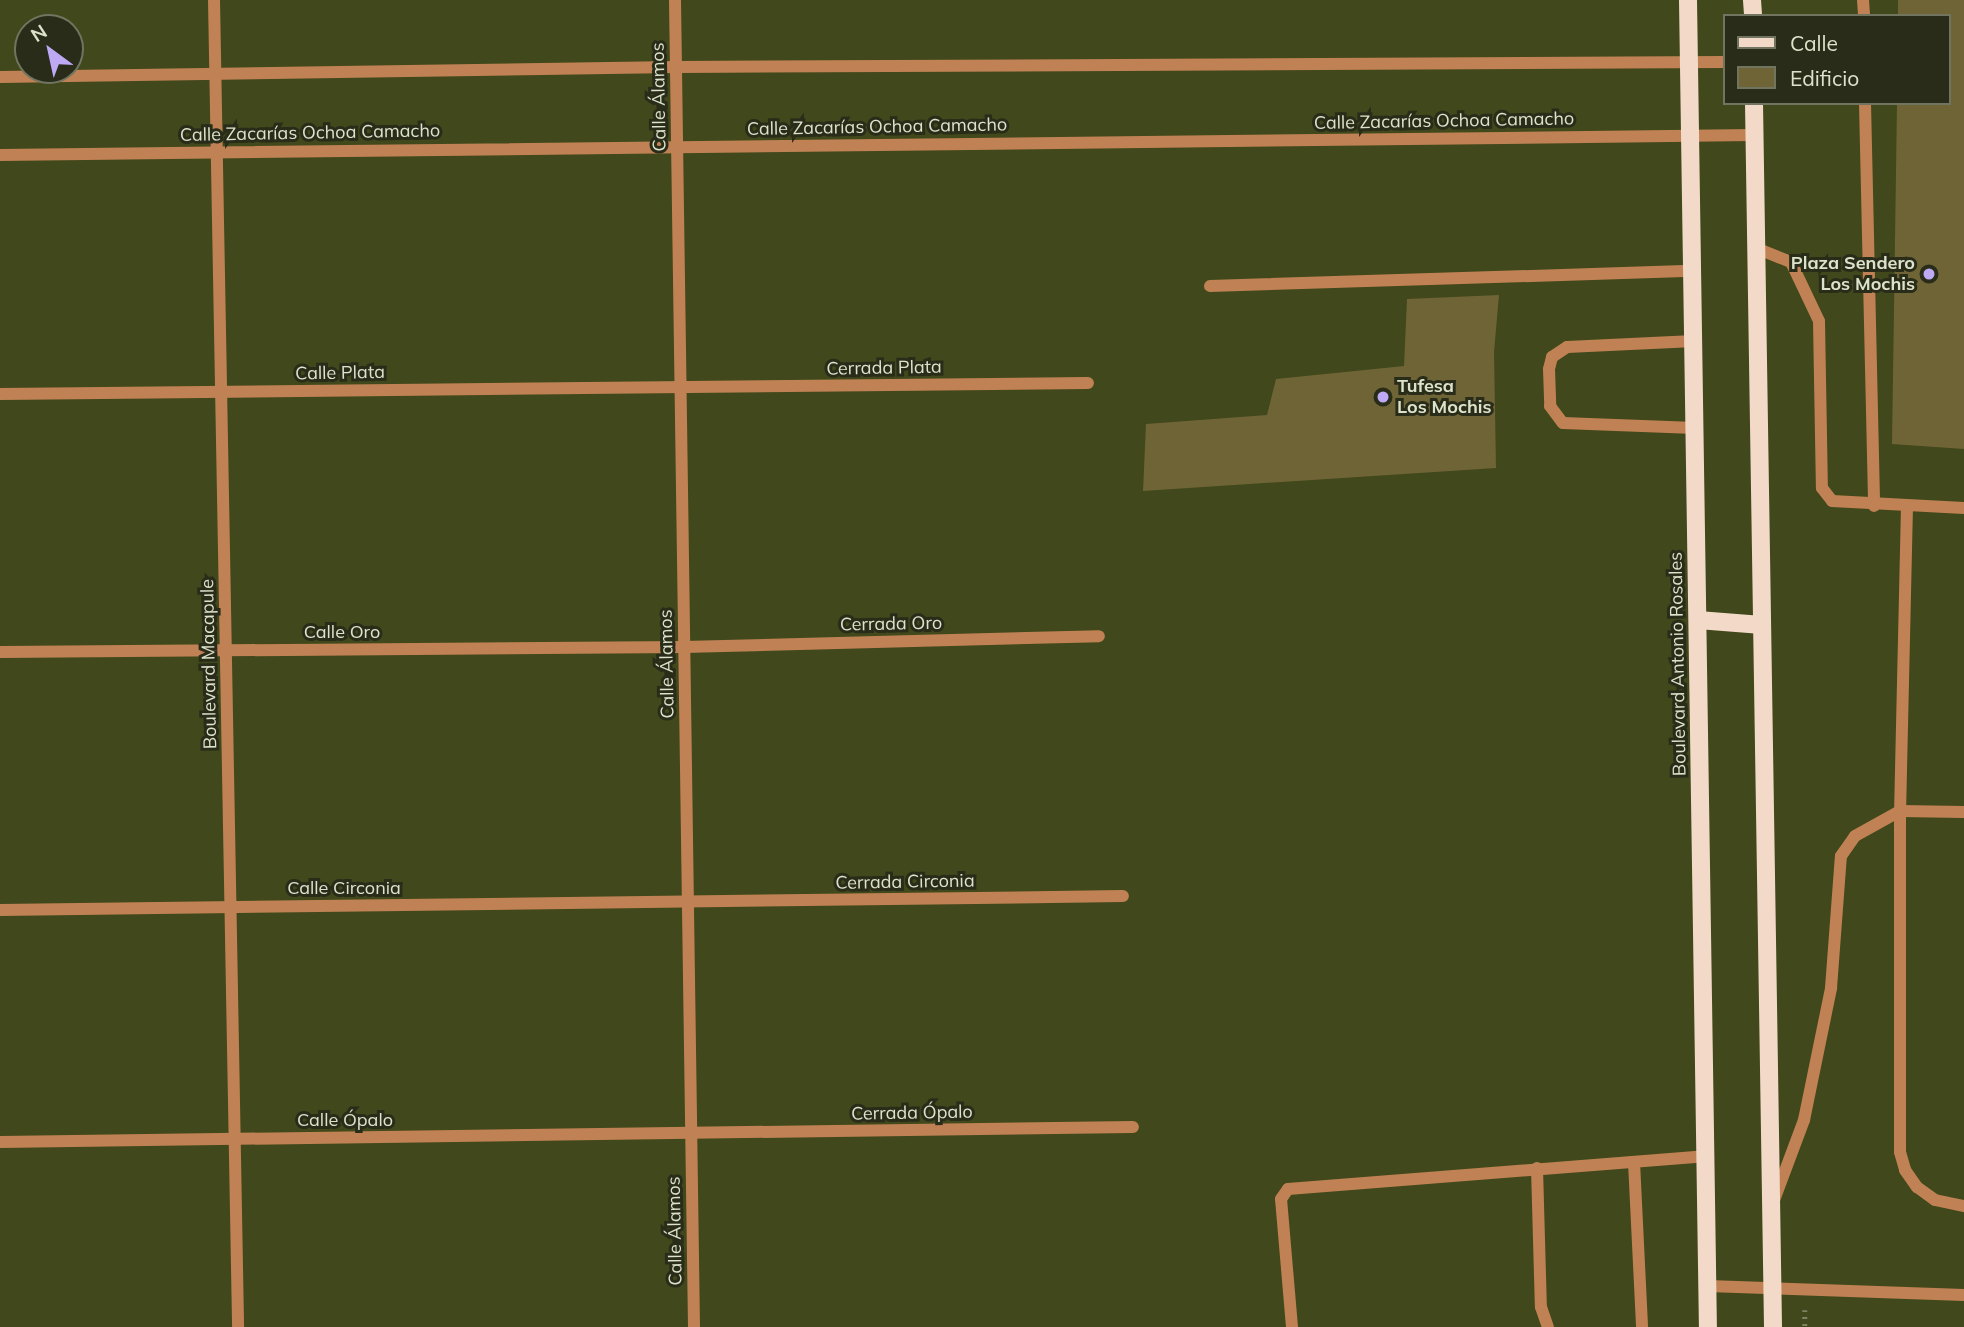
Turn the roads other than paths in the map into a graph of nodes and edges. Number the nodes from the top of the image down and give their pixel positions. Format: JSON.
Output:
{"nodes":[{"id":1,"x":214,"y":0,"type":"edge"},
{"id":2,"x":675,"y":0,"type":"edge"},
{"id":3,"x":1688,"y":0,"type":"edge"},
{"id":4,"x":1689,"y":62,"type":"junction"},
{"id":5,"x":1722,"y":62,"type":"edge"},
{"id":6,"x":676,"y":67,"type":"junction"},
{"id":7,"x":215,"y":74,"type":"junction"},
{"id":8,"x":0,"y":77,"type":"edge"},
{"id":9,"x":1754,"y":105,"type":"edge"},
{"id":10,"x":1866,"y":105,"type":"edge"},
{"id":11,"x":1754,"y":135,"type":"junction"},
{"id":12,"x":1690,"y":136,"type":"junction"},
{"id":13,"x":677,"y":146,"type":"junction"},
{"id":14,"x":217,"y":152,"type":"junction"},
{"id":15,"x":0,"y":155,"type":"edge"},
{"id":16,"x":1756,"y":248,"type":"junction"},
{"id":17,"x":1692,"y":271,"type":"junction"},
{"id":18,"x":1210,"y":286,"type":"dead end"},
{"id":19,"x":1694,"y":341,"type":"junction"},
{"id":20,"x":1088,"y":383,"type":"dead end"},
{"id":21,"x":680,"y":387,"type":"junction"},
{"id":22,"x":221,"y":391,"type":"junction"},
{"id":23,"x":0,"y":394,"type":"edge"},
{"id":24,"x":1695,"y":428,"type":"junction"},
{"id":25,"x":1874,"y":506,"type":"junction"},
{"id":26,"x":1907,"y":506,"type":"junction"},
{"id":27,"x":1964,"y":508,"type":"edge"},
{"id":28,"x":1698,"y":620,"type":"junction"},
{"id":29,"x":1762,"y":625,"type":"junction"},
{"id":30,"x":1099,"y":636,"type":"dead end"},
{"id":31,"x":684,"y":647,"type":"junction"},
{"id":32,"x":226,"y":650,"type":"junction"},
{"id":33,"x":0,"y":652,"type":"edge"},
{"id":34,"x":1900,"y":811,"type":"junction"},
{"id":35,"x":1964,"y":811,"type":"edge"},
{"id":36,"x":1123,"y":896,"type":"dead end"},
{"id":37,"x":688,"y":904,"type":"junction"},
{"id":38,"x":231,"y":907,"type":"junction"},
{"id":39,"x":0,"y":910,"type":"edge"},
{"id":40,"x":1133,"y":1127,"type":"dead end"},
{"id":41,"x":691,"y":1135,"type":"junction"},
{"id":42,"x":234,"y":1139,"type":"junction"},
{"id":43,"x":0,"y":1142,"type":"edge"},
{"id":44,"x":1706,"y":1156,"type":"junction"},
{"id":45,"x":1634,"y":1161,"type":"junction"},
{"id":46,"x":1537,"y":1168,"type":"junction"},
{"id":47,"x":1964,"y":1206,"type":"edge"},
{"id":48,"x":1772,"y":1207,"type":"junction"},
{"id":49,"x":1708,"y":1286,"type":"junction"},
{"id":50,"x":1773,"y":1291,"type":"junction"},
{"id":51,"x":1964,"y":1295,"type":"edge"},
{"id":52,"x":238,"y":1327,"type":"edge"},
{"id":53,"x":694,"y":1327,"type":"edge"},
{"id":54,"x":1292,"y":1327,"type":"edge"},
{"id":55,"x":1548,"y":1327,"type":"edge"},
{"id":56,"x":1642,"y":1327,"type":"edge"},
{"id":57,"x":1708,"y":1327,"type":"edge"},
{"id":58,"x":1773,"y":1327,"type":"edge"}],
"edges":[{"from":1,"to":7,"type":"street","name":"Boulevard Macapule"},
{"from":2,"to":6,"type":"street","name":"Calle Álamos"},
{"from":3,"to":4,"type":"main road","name":"Boulevard Antonio Rosales"},
{"from":4,"to":5,"type":"street"},
{"from":4,"to":6,"type":"street"},
{"from":4,"to":12,"type":"main road","name":"Boulevard Antonio Rosales"},
{"from":6,"to":7,"type":"street"},
{"from":6,"to":13,"type":"street","name":"Calle Álamos"},
{"from":7,"to":8,"type":"street"},
{"from":7,"to":14,"type":"street","name":"Boulevard Macapule"},
{"from":9,"to":11,"type":"main road"},
{"from":10,"to":25,"type":"street"},
{"from":11,"to":12,"type":"street","name":"Calle Zacarías Ochoa Camacho"},
{"from":11,"to":16,"type":"main road"},
{"from":12,"to":13,"type":"street","name":"Calle Zacarías Ochoa Camacho"},
{"from":12,"to":17,"type":"main road","name":"Boulevard Antonio Rosales"},
{"from":13,"to":14,"type":"street","name":"Calle Zacarías Ochoa Camacho"},
{"from":13,"to":21,"type":"street","name":"Calle Álamos"},
{"from":14,"to":15,"type":"street","name":"Calle Zacarías Ochoa Camacho"},
{"from":14,"to":22,"type":"street","name":"Boulevard Macapule"},
{"from":16,"to":25,"type":"street"},
{"from":16,"to":29,"type":"main road"},
{"from":17,"to":18,"type":"street"},
{"from":17,"to":19,"type":"main road","name":"Boulevard Antonio Rosales"},
{"from":19,"to":24,"type":"main road","name":"Boulevard Antonio Rosales"},
{"from":19,"to":24,"type":"street"},
{"from":20,"to":21,"type":"street","name":"Cerrada Plata"},
{"from":21,"to":22,"type":"street","name":"Calle Plata"},
{"from":21,"to":31,"type":"street","name":"Calle Álamos"},
{"from":22,"to":23,"type":"street","name":"Calle Plata"},
{"from":22,"to":32,"type":"street","name":"Boulevard Macapule"},
{"from":24,"to":28,"type":"main road","name":"Boulevard Antonio Rosales"},
{"from":25,"to":26,"type":"street"},
{"from":26,"to":27,"type":"street"},
{"from":26,"to":34,"type":"street"},
{"from":28,"to":29,"type":"main road"},
{"from":28,"to":44,"type":"main road","name":"Boulevard Antonio Rosales"},
{"from":29,"to":48,"type":"main road"},
{"from":30,"to":31,"type":"street","name":"Cerrada Oro"},
{"from":31,"to":32,"type":"street","name":"Calle Oro"},
{"from":31,"to":37,"type":"street","name":"Calle Álamos"},
{"from":32,"to":33,"type":"street","name":"Calle Oro"},
{"from":32,"to":38,"type":"street","name":"Boulevard Macapule"},
{"from":34,"to":35,"type":"street"},
{"from":34,"to":47,"type":"street"},
{"from":34,"to":48,"type":"street"},
{"from":36,"to":37,"type":"street","name":"Cerrada Circonia"},
{"from":37,"to":38,"type":"street","name":"Calle Circonia"},
{"from":37,"to":41,"type":"street","name":"Calle Álamos"},
{"from":38,"to":39,"type":"street","name":"Calle Circonia"},
{"from":38,"to":42,"type":"street","name":"Boulevard Macapule"},
{"from":40,"to":41,"type":"street","name":"Cerrada Ópalo"},
{"from":41,"to":42,"type":"street","name":"Calle Ópalo"},
{"from":41,"to":53,"type":"street","name":"Calle Álamos"},
{"from":42,"to":43,"type":"street","name":"Calle Ópalo"},
{"from":42,"to":52,"type":"street","name":"Boulevard Macapule"},
{"from":44,"to":45,"type":"street"},
{"from":44,"to":49,"type":"main road","name":"Boulevard Antonio Rosales"},
{"from":45,"to":46,"type":"street"},
{"from":45,"to":56,"type":"street"},
{"from":46,"to":54,"type":"street"},
{"from":46,"to":55,"type":"street"},
{"from":48,"to":50,"type":"main road"},
{"from":49,"to":50,"type":"street"},
{"from":49,"to":57,"type":"main road","name":"Boulevard Antonio Rosales"},
{"from":50,"to":51,"type":"street"},
{"from":50,"to":58,"type":"main road"}]}
